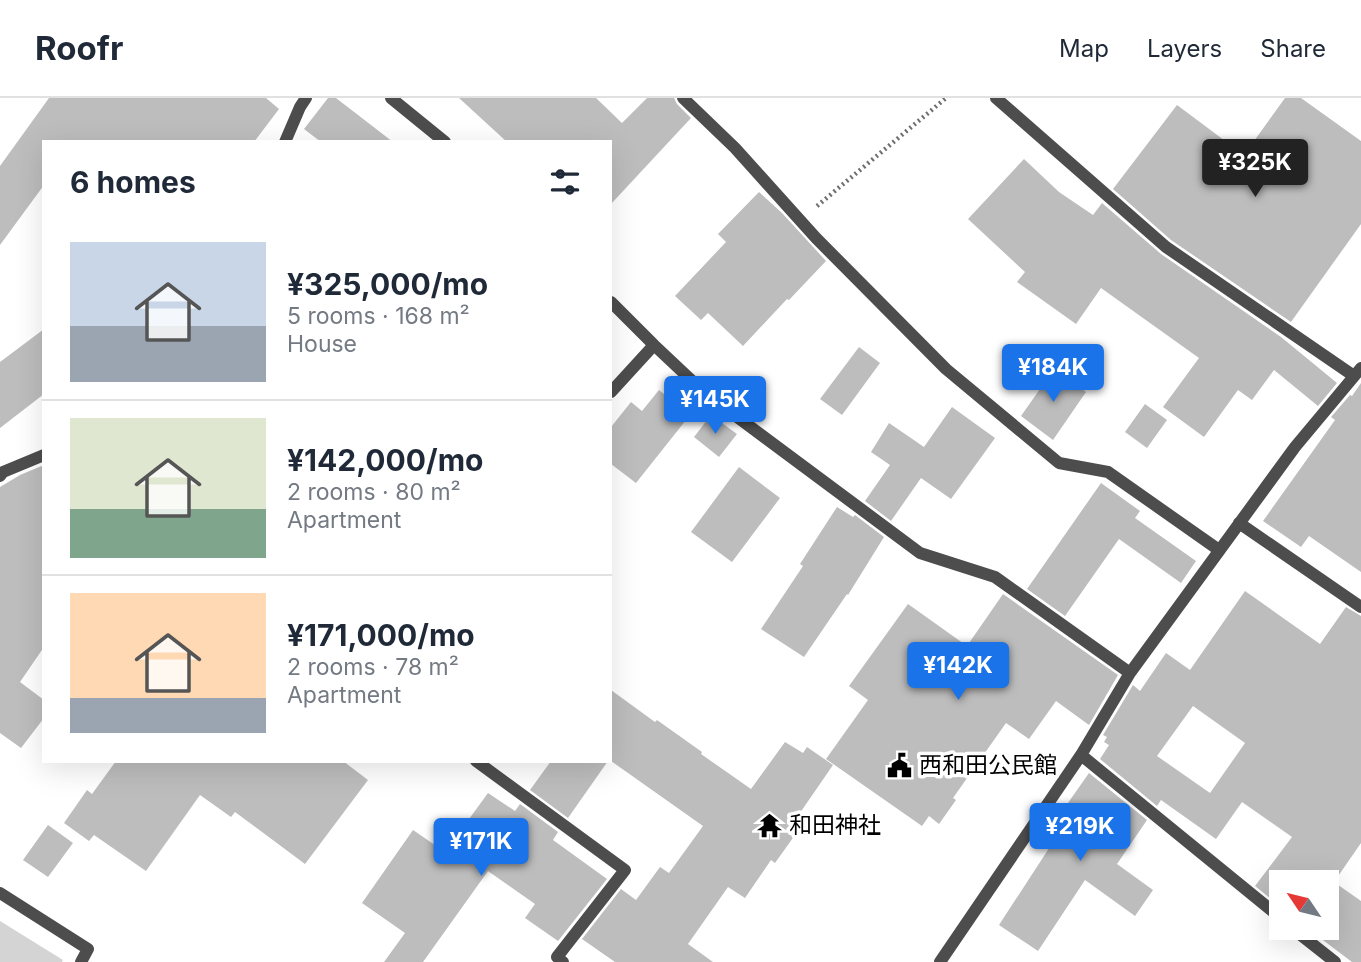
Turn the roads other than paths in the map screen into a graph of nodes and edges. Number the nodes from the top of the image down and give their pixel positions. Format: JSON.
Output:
{"nodes":[{"id":1,"x":306,"y":98,"type":"edge"},
{"id":2,"x":391,"y":98,"type":"edge"},
{"id":3,"x":683,"y":98,"type":"edge"},
{"id":4,"x":996,"y":98,"type":"edge"},
{"id":5,"x":286,"y":140,"type":"edge"},
{"id":6,"x":442,"y":140,"type":"edge"},
{"id":7,"x":612,"y":303,"type":"edge"},
{"id":8,"x":654,"y":345,"type":"junction"},
{"id":9,"x":1358,"y":372,"type":"edge"},
{"id":10,"x":612,"y":392,"type":"edge"},
{"id":11,"x":42,"y":456,"type":"edge"},
{"id":12,"x":1,"y":472,"type":"edge"},
{"id":13,"x":1239,"y":523,"type":"junction"},
{"id":14,"x":1219,"y":550,"type":"junction"},
{"id":15,"x":1361,"y":607,"type":"edge"},
{"id":16,"x":1130,"y":673,"type":"junction"},
{"id":17,"x":1080,"y":755,"type":"junction"},
{"id":18,"x":479,"y":763,"type":"edge"},
{"id":19,"x":0,"y":893,"type":"edge"},
{"id":20,"x":1269,"y":908,"type":"edge"},
{"id":21,"x":1307,"y":940,"type":"edge"},
{"id":22,"x":81,"y":962,"type":"edge"},
{"id":23,"x":563,"y":962,"type":"edge"},
{"id":24,"x":940,"y":962,"type":"edge"},
{"id":25,"x":1335,"y":962,"type":"edge"}],
"edges":[{"from":1,"to":5,"type":"street"},
{"from":2,"to":6,"type":"street"},
{"from":3,"to":14,"type":"street"},
{"from":4,"to":9,"type":"street"},
{"from":7,"to":8,"type":"street"},
{"from":8,"to":10,"type":"street"},
{"from":8,"to":16,"type":"street"},
{"from":9,"to":13,"type":"street"},
{"from":11,"to":12,"type":"street"},
{"from":13,"to":14,"type":"street"},
{"from":13,"to":15,"type":"street"},
{"from":14,"to":16,"type":"street"},
{"from":16,"to":17,"type":"street"},
{"from":17,"to":20,"type":"street"},
{"from":17,"to":24,"type":"street"},
{"from":18,"to":23,"type":"street"},
{"from":19,"to":22,"type":"street"},
{"from":21,"to":25,"type":"street"}]}
